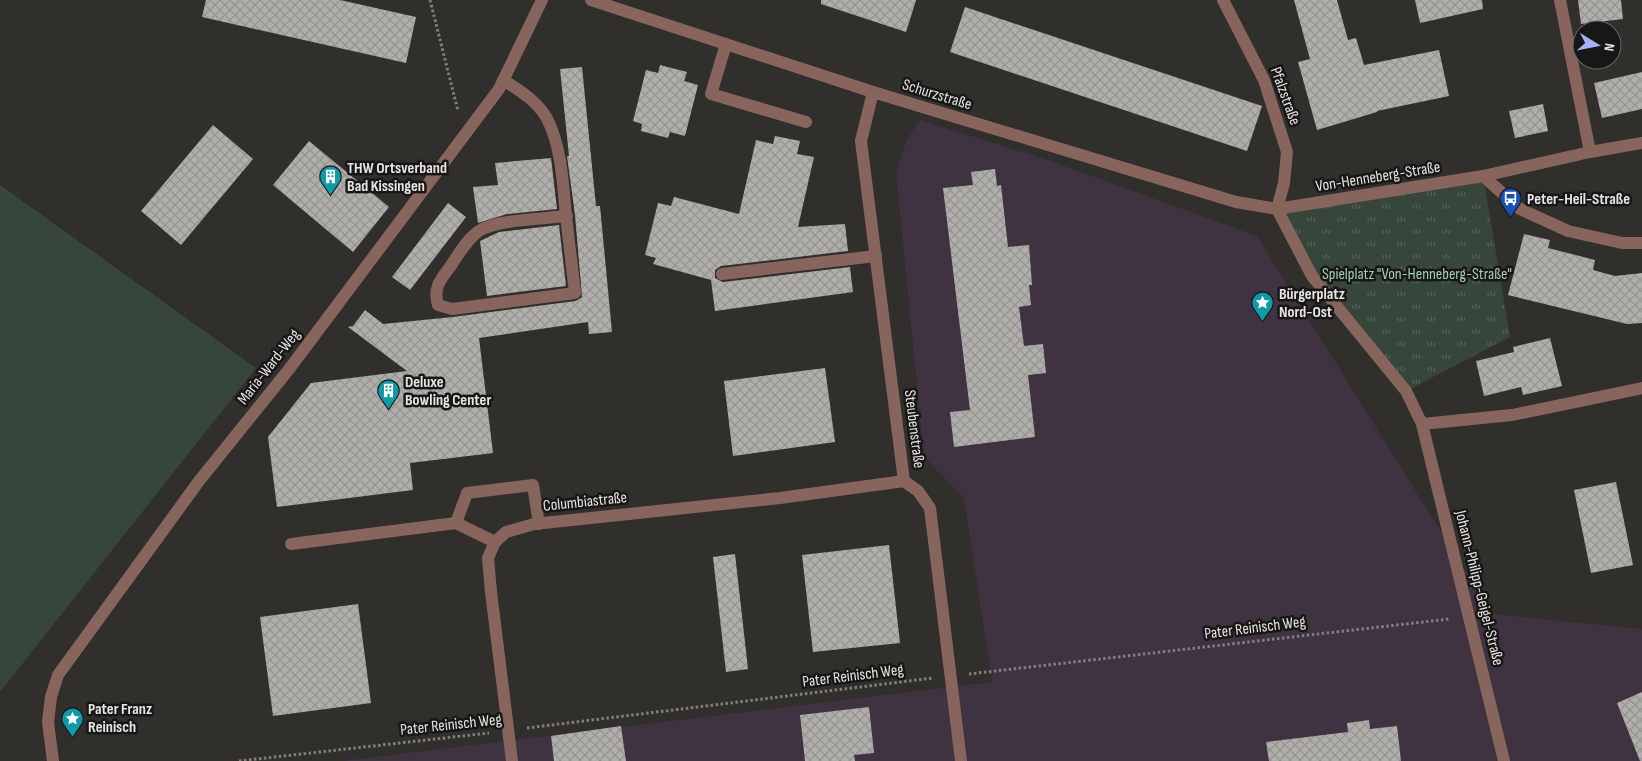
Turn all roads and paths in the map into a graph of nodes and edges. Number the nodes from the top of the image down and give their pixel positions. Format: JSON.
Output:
{"nodes":[{"id":1,"x":430,"y":0,"type":"edge"},
{"id":2,"x":542,"y":0,"type":"edge"},
{"id":3,"x":591,"y":0,"type":"edge"},
{"id":4,"x":1223,"y":0,"type":"edge"},
{"id":5,"x":1560,"y":0,"type":"edge"},
{"id":6,"x":726,"y":44,"type":"junction"},
{"id":7,"x":503,"y":80,"type":"junction"},
{"id":8,"x":873,"y":92,"type":"junction"},
{"id":9,"x":806,"y":122,"type":"dead end"},
{"id":10,"x":465,"y":135,"type":"junction"},
{"id":11,"x":1642,"y":143,"type":"edge"},
{"id":12,"x":1590,"y":152,"type":"junction"},
{"id":13,"x":1483,"y":176,"type":"junction"},
{"id":14,"x":1277,"y":209,"type":"junction"},
{"id":15,"x":566,"y":216,"type":"junction"},
{"id":16,"x":1642,"y":242,"type":"edge"},
{"id":17,"x":876,"y":256,"type":"junction"},
{"id":18,"x":722,"y":274,"type":"dead end"},
{"id":19,"x":1642,"y":388,"type":"edge"},
{"id":20,"x":1422,"y":424,"type":"junction"},
{"id":21,"x":904,"y":481,"type":"junction"},
{"id":22,"x":456,"y":523,"type":"junction"},
{"id":23,"x":539,"y":524,"type":"junction"},
{"id":24,"x":495,"y":542,"type":"junction"},
{"id":25,"x":291,"y":544,"type":"dead end"},
{"id":26,"x":1470,"y":616,"type":"junction"},
{"id":27,"x":950,"y":676,"type":"junction"},
{"id":28,"x":509,"y":731,"type":"junction"},
{"id":29,"x":53,"y":761,"type":"edge"},
{"id":30,"x":239,"y":761,"type":"edge"},
{"id":31,"x":512,"y":761,"type":"edge"},
{"id":32,"x":961,"y":761,"type":"edge"},
{"id":33,"x":1504,"y":761,"type":"edge"}],
"edges":[{"from":1,"to":10,"type":"path"},
{"from":2,"to":7,"type":"street","name":"Maria-Ward-Weg"},
{"from":3,"to":6,"type":"street","name":"Schurzstraße"},
{"from":4,"to":14,"type":"street","name":"Pfalzstraße"},
{"from":5,"to":12,"type":"street"},
{"from":6,"to":8,"type":"street","name":"Schurzstraße"},
{"from":6,"to":9,"type":"street"},
{"from":7,"to":10,"type":"street","name":"Maria-Ward-Weg"},
{"from":7,"to":15,"type":"street"},
{"from":8,"to":14,"type":"street","name":"Schurzstraße"},
{"from":8,"to":17,"type":"street","name":"Steubenstraße"},
{"from":10,"to":29,"type":"street","name":"Maria-Ward-Weg"},
{"from":11,"to":12,"type":"street","name":"Von-Henneberg-Straße"},
{"from":12,"to":13,"type":"street","name":"Von-Henneberg-Straße"},
{"from":13,"to":14,"type":"street","name":"Von-Henneberg-Straße"},
{"from":13,"to":16,"type":"street"},
{"from":14,"to":20,"type":"street"},
{"from":15,"to":15,"type":"street"},
{"from":17,"to":18,"type":"street"},
{"from":17,"to":21,"type":"street","name":"Steubenstraße"},
{"from":19,"to":20,"type":"street"},
{"from":20,"to":26,"type":"street","name":"Johann-Philipp-Geigel-Straße"},
{"from":21,"to":23,"type":"street","name":"Columbiastraße"},
{"from":21,"to":27,"type":"street","name":"Steubenstraße"},
{"from":22,"to":23,"type":"street"},
{"from":22,"to":24,"type":"street"},
{"from":22,"to":25,"type":"street"},
{"from":23,"to":24,"type":"street","name":"Columbiastraße"},
{"from":24,"to":28,"type":"street"},
{"from":26,"to":27,"type":"path","name":"Pater Reinisch Weg"},
{"from":26,"to":33,"type":"street","name":"Johann-Philipp-Geigel-Straße"},
{"from":27,"to":28,"type":"path","name":"Pater Reinisch Weg"},
{"from":27,"to":32,"type":"street","name":"Steubenstraße"},
{"from":28,"to":30,"type":"path","name":"Pater Reinisch Weg"},
{"from":28,"to":31,"type":"street"}]}
